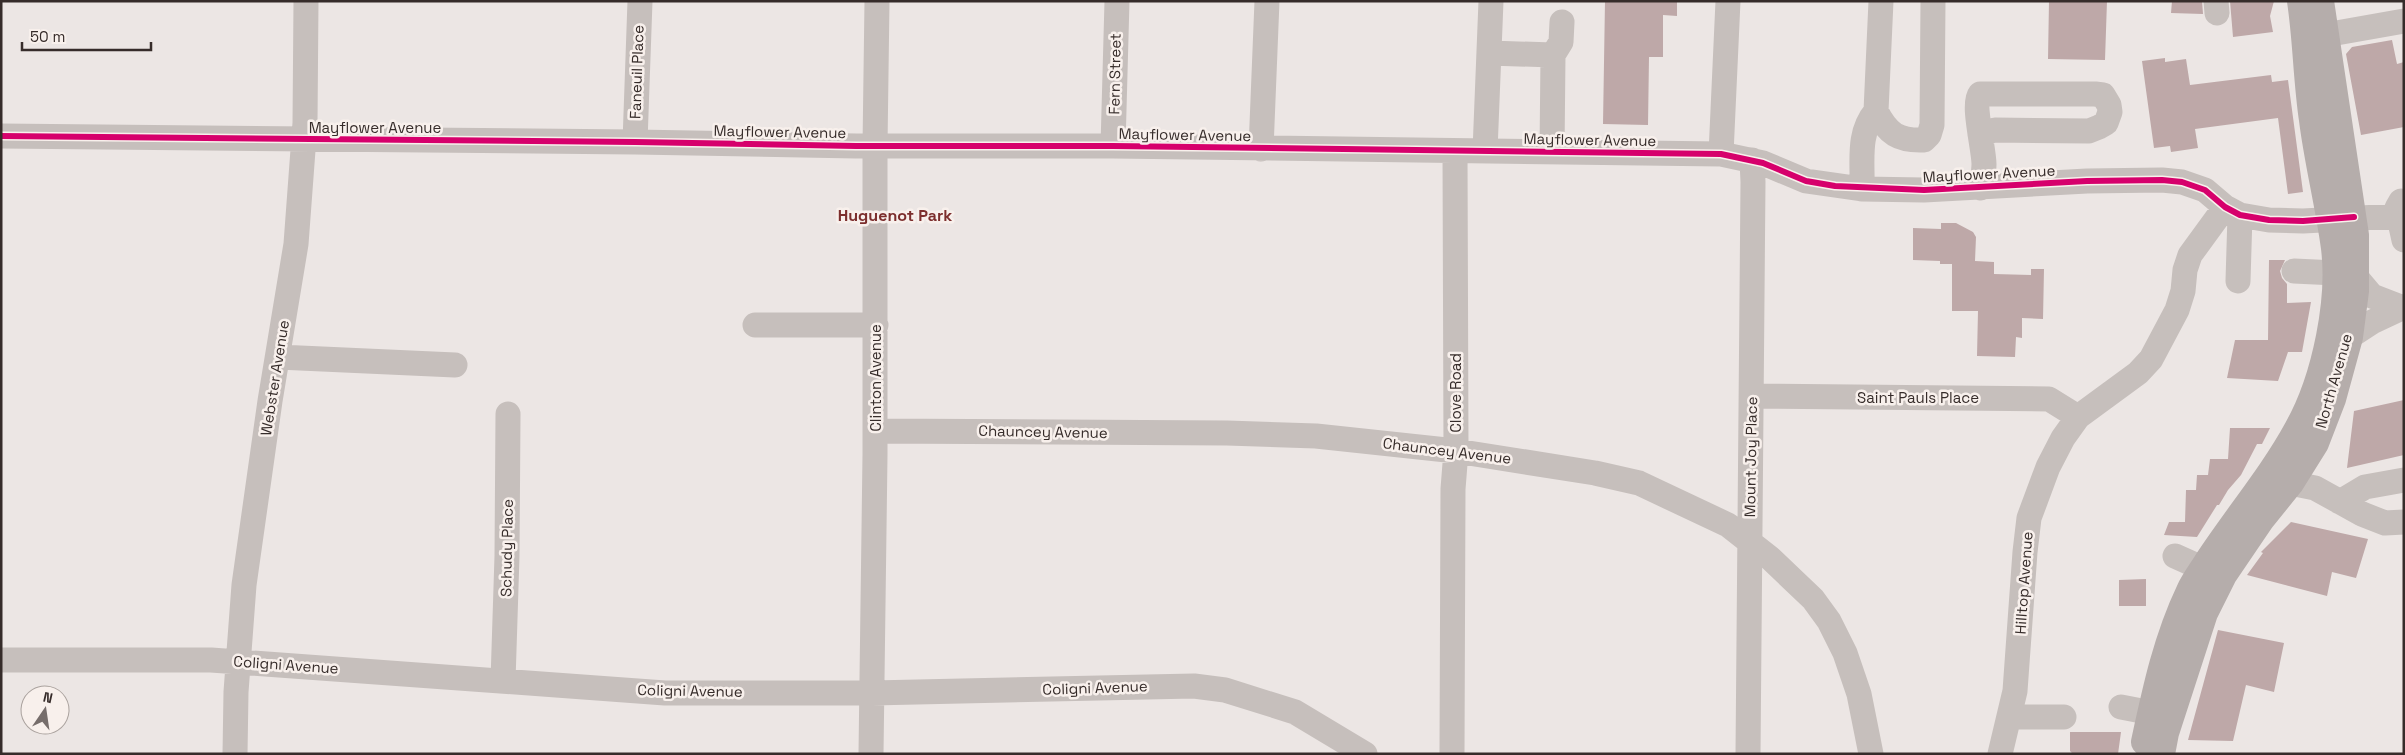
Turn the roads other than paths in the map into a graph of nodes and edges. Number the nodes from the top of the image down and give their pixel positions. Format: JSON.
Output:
{"nodes":[{"id":1,"x":306,"y":1,"type":"edge"},
{"id":2,"x":640,"y":1,"type":"edge"},
{"id":3,"x":877,"y":1,"type":"edge"},
{"id":4,"x":1117,"y":1,"type":"edge"},
{"id":5,"x":1267,"y":1,"type":"edge"},
{"id":6,"x":1491,"y":1,"type":"edge"},
{"id":7,"x":1728,"y":1,"type":"edge"},
{"id":8,"x":1881,"y":1,"type":"edge"},
{"id":9,"x":1933,"y":1,"type":"edge"},
{"id":10,"x":2301,"y":1,"type":"edge"},
{"id":11,"x":2320,"y":1,"type":"edge"},
{"id":12,"x":2404,"y":21,"type":"edge"},
{"id":13,"x":1562,"y":22,"type":"dead end"},
{"id":14,"x":2316,"y":36,"type":"junction"},
{"id":15,"x":1489,"y":53,"type":"junction"},
{"id":16,"x":1553,"y":55,"type":"junction"},
{"id":17,"x":1876,"y":111,"type":"junction"},
{"id":18,"x":1980,"y":134,"type":"junction"},
{"id":19,"x":1,"y":136,"type":"edge"},
{"id":20,"x":304,"y":140,"type":"junction"},
{"id":21,"x":634,"y":142,"type":"junction"},
{"id":22,"x":875,"y":146,"type":"junction"},
{"id":23,"x":1113,"y":146,"type":"junction"},
{"id":24,"x":1261,"y":149,"type":"junction"},
{"id":25,"x":1455,"y":152,"type":"junction"},
{"id":26,"x":1485,"y":152,"type":"junction"},
{"id":27,"x":1552,"y":152,"type":"junction"},
{"id":28,"x":1721,"y":154,"type":"junction"},
{"id":29,"x":1752,"y":160,"type":"junction"},
{"id":30,"x":1982,"y":188,"type":"junction"},
{"id":31,"x":1862,"y":189,"type":"junction"},
{"id":32,"x":2232,"y":211,"type":"junction"},
{"id":33,"x":2341,"y":219,"type":"junction"},
{"id":34,"x":2402,"y":223,"type":"edge"},
{"id":35,"x":2294,"y":271,"type":"dead end"},
{"id":36,"x":2346,"y":275,"type":"junction"},
{"id":37,"x":2238,"y":281,"type":"dead end"},
{"id":38,"x":2403,"y":307,"type":"edge"},
{"id":39,"x":756,"y":325,"type":"dead end"},
{"id":40,"x":876,"y":325,"type":"junction"},
{"id":41,"x":2349,"y":337,"type":"junction"},
{"id":42,"x":278,"y":357,"type":"junction"},
{"id":43,"x":455,"y":365,"type":"dead end"},
{"id":44,"x":1753,"y":396,"type":"junction"},
{"id":45,"x":508,"y":414,"type":"dead end"},
{"id":46,"x":2078,"y":417,"type":"junction"},
{"id":47,"x":875,"y":431,"type":"junction"},
{"id":48,"x":1456,"y":451,"type":"junction"},
{"id":49,"x":2281,"y":476,"type":"junction"},
{"id":50,"x":2404,"y":480,"type":"edge"},
{"id":51,"x":2340,"y":502,"type":"junction"},
{"id":52,"x":2404,"y":522,"type":"edge"},
{"id":53,"x":1749,"y":542,"type":"junction"},
{"id":54,"x":2176,"y":556,"type":"dead end"},
{"id":55,"x":2204,"y":569,"type":"junction"},
{"id":56,"x":1,"y":660,"type":"edge"},
{"id":57,"x":239,"y":662,"type":"junction"},
{"id":58,"x":503,"y":681,"type":"junction"},
{"id":59,"x":872,"y":693,"type":"junction"},
{"id":60,"x":2121,"y":707,"type":"dead end"},
{"id":61,"x":2152,"y":713,"type":"junction"},
{"id":62,"x":2010,"y":716,"type":"junction"},
{"id":63,"x":2064,"y":717,"type":"dead end"},
{"id":64,"x":235,"y":754,"type":"edge"},
{"id":65,"x":871,"y":754,"type":"edge"},
{"id":66,"x":1365,"y":754,"type":"edge"},
{"id":67,"x":1452,"y":754,"type":"edge"},
{"id":68,"x":1748,"y":754,"type":"edge"},
{"id":69,"x":1871,"y":754,"type":"edge"},
{"id":70,"x":2000,"y":754,"type":"edge"},
{"id":71,"x":2143,"y":754,"type":"edge"},
{"id":72,"x":2161,"y":754,"type":"edge"}],
"edges":[{"from":1,"to":20,"type":"street","name":"Webster Avenue"},
{"from":2,"to":21,"type":"street","name":"Faneuil Place"},
{"from":3,"to":22,"type":"street","name":"Clinton Avenue"},
{"from":4,"to":23,"type":"street","name":"Fern Street"},
{"from":5,"to":24,"type":"street"},
{"from":6,"to":15,"type":"street"},
{"from":7,"to":28,"type":"street"},
{"from":8,"to":17,"type":"street"},
{"from":9,"to":17,"type":"street"},
{"from":10,"to":14,"type":"main road","name":"North Avenue"},
{"from":11,"to":14,"type":"main road","name":"North Avenue"},
{"from":12,"to":14,"type":"street"},
{"from":13,"to":16,"type":"street"},
{"from":14,"to":33,"type":"main road","name":"North Avenue"},
{"from":15,"to":16,"type":"street"},
{"from":15,"to":26,"type":"street"},
{"from":16,"to":27,"type":"street"},
{"from":17,"to":31,"type":"street"},
{"from":18,"to":18,"type":"street"},
{"from":18,"to":30,"type":"street"},
{"from":19,"to":20,"type":"street","name":"Mayflower Avenue"},
{"from":20,"to":21,"type":"street","name":"Mayflower Avenue"},
{"from":20,"to":42,"type":"street","name":"Webster Avenue"},
{"from":21,"to":22,"type":"street","name":"Mayflower Avenue"},
{"from":22,"to":23,"type":"street","name":"Mayflower Avenue"},
{"from":22,"to":40,"type":"street","name":"Clinton Avenue"},
{"from":23,"to":24,"type":"street","name":"Mayflower Avenue"},
{"from":24,"to":25,"type":"street","name":"Mayflower Avenue"},
{"from":25,"to":26,"type":"street","name":"Mayflower Avenue"},
{"from":25,"to":48,"type":"street","name":"Clove Road"},
{"from":26,"to":27,"type":"street","name":"Mayflower Avenue"},
{"from":27,"to":28,"type":"street","name":"Mayflower Avenue"},
{"from":28,"to":29,"type":"street","name":"Mayflower Avenue"},
{"from":29,"to":31,"type":"street","name":"Mayflower Avenue"},
{"from":29,"to":44,"type":"street","name":"Mount Joy Place"},
{"from":30,"to":31,"type":"street","name":"Mayflower Avenue"},
{"from":30,"to":32,"type":"street","name":"Mayflower Avenue"},
{"from":32,"to":33,"type":"street"},
{"from":32,"to":37,"type":"street"},
{"from":32,"to":46,"type":"street","name":"Hilltop Avenue"},
{"from":33,"to":34,"type":"street"},
{"from":33,"to":36,"type":"main road","name":"North Avenue"},
{"from":35,"to":36,"type":"street"},
{"from":36,"to":38,"type":"street"},
{"from":36,"to":41,"type":"main road","name":"North Avenue"},
{"from":36,"to":49,"type":"main road","name":"North Avenue"},
{"from":38,"to":41,"type":"street"},
{"from":39,"to":40,"type":"street"},
{"from":40,"to":47,"type":"street","name":"Clinton Avenue"},
{"from":41,"to":49,"type":"main road","name":"North Avenue"},
{"from":42,"to":43,"type":"street"},
{"from":42,"to":57,"type":"street","name":"Webster Avenue"},
{"from":44,"to":46,"type":"street","name":"Saint Pauls Place"},
{"from":44,"to":53,"type":"street","name":"Mount Joy Place"},
{"from":45,"to":58,"type":"street","name":"Schudy Place"},
{"from":46,"to":62,"type":"street","name":"Hilltop Avenue"},
{"from":47,"to":48,"type":"street","name":"Chauncey Avenue"},
{"from":47,"to":59,"type":"street","name":"Clinton Avenue"},
{"from":48,"to":53,"type":"street","name":"Chauncey Avenue"},
{"from":48,"to":67,"type":"street","name":"Clove Road"},
{"from":49,"to":51,"type":"street"},
{"from":49,"to":55,"type":"main road","name":"North Avenue"},
{"from":49,"to":72,"type":"main road","name":"North Avenue"},
{"from":50,"to":51,"type":"street"},
{"from":51,"to":52,"type":"street"},
{"from":53,"to":68,"type":"street","name":"Mount Joy Place"},
{"from":53,"to":69,"type":"street","name":"Chauncey Avenue"},
{"from":54,"to":55,"type":"street"},
{"from":55,"to":61,"type":"main road","name":"North Avenue"},
{"from":56,"to":57,"type":"street","name":"Coligni Avenue"},
{"from":57,"to":58,"type":"street","name":"Coligni Avenue"},
{"from":57,"to":64,"type":"street","name":"Webster Avenue"},
{"from":58,"to":59,"type":"street","name":"Coligni Avenue"},
{"from":59,"to":65,"type":"street","name":"Clinton Avenue"},
{"from":59,"to":66,"type":"street","name":"Coligni Avenue"},
{"from":60,"to":61,"type":"street"},
{"from":61,"to":71,"type":"main road","name":"North Avenue"},
{"from":62,"to":63,"type":"street"},
{"from":62,"to":70,"type":"street","name":"Hilltop Avenue"}]}
